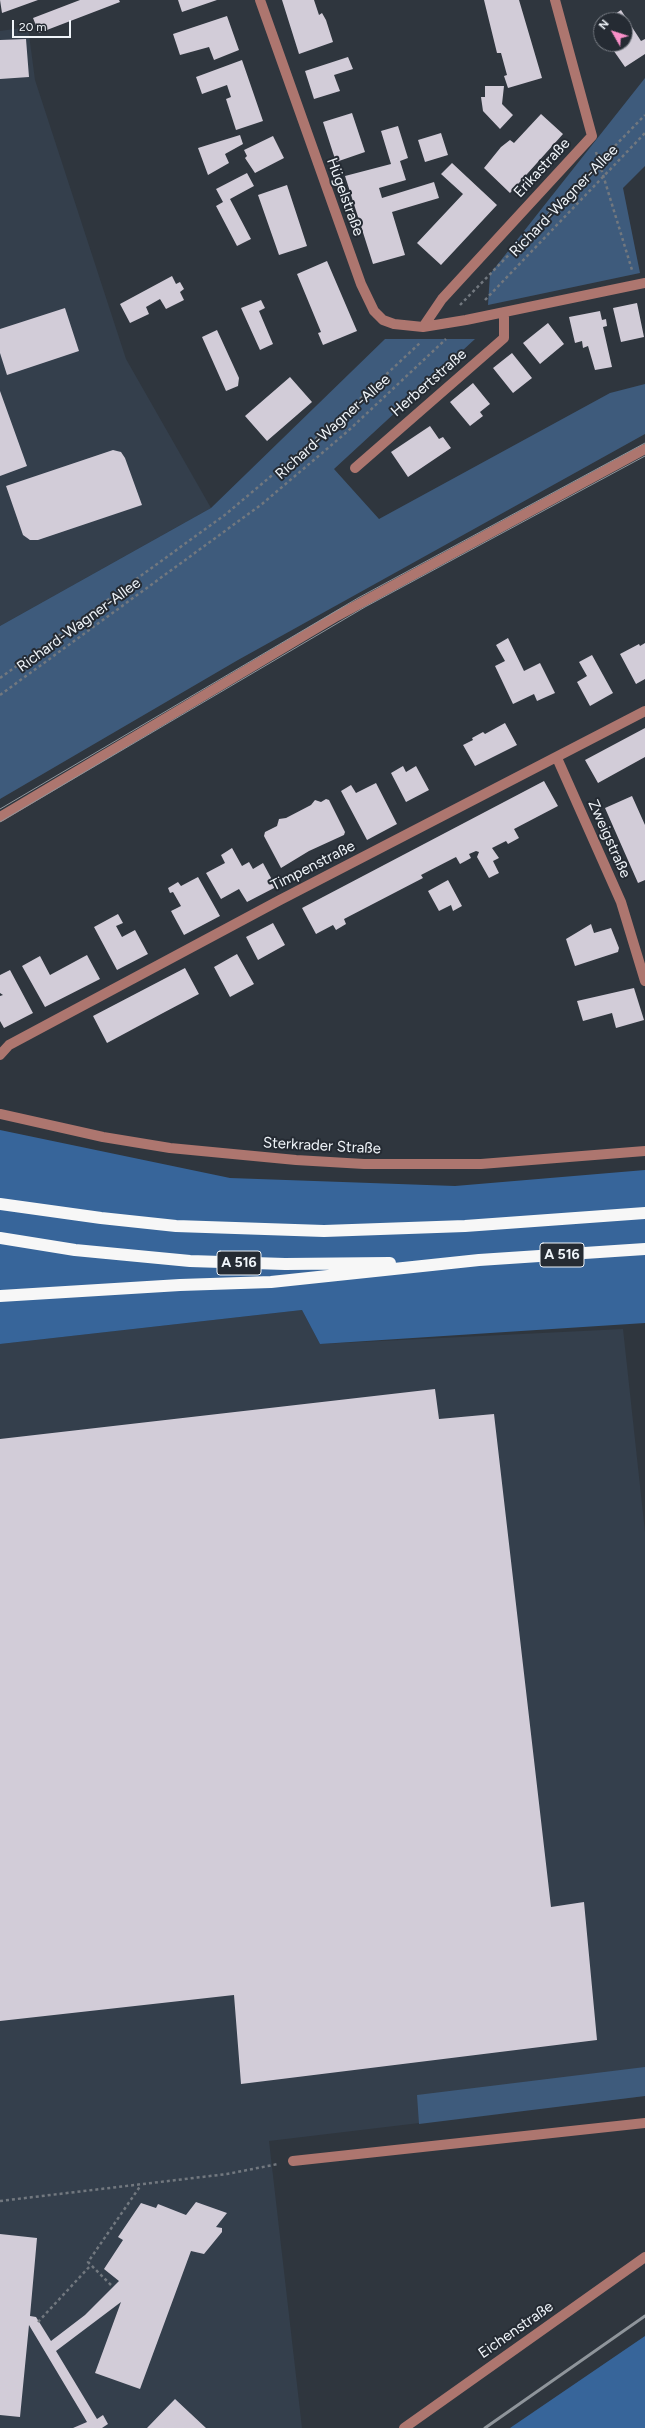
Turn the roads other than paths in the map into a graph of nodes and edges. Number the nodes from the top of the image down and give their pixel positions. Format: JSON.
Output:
{"nodes":[{"id":1,"x":260,"y":0,"type":"edge"},
{"id":2,"x":555,"y":0,"type":"edge"},
{"id":3,"x":641,"y":284,"type":"edge"},
{"id":4,"x":504,"y":312,"type":"junction"},
{"id":5,"x":423,"y":327,"type":"junction"},
{"id":6,"x":645,"y":449,"type":"edge"},
{"id":7,"x":355,"y":468,"type":"dead end"},
{"id":8,"x":645,"y":711,"type":"edge"},
{"id":9,"x":557,"y":758,"type":"junction"},
{"id":10,"x":0,"y":817,"type":"edge"},
{"id":11,"x":645,"y":981,"type":"edge"},
{"id":12,"x":0,"y":1055,"type":"edge"},
{"id":13,"x":0,"y":1114,"type":"edge"},
{"id":14,"x":645,"y":1151,"type":"edge"},
{"id":15,"x":0,"y":1204,"type":"edge"},
{"id":16,"x":645,"y":1213,"type":"edge"},
{"id":17,"x":0,"y":1238,"type":"edge"},
{"id":18,"x":645,"y":1249,"type":"edge"},
{"id":19,"x":479,"y":1260,"type":"junction"},
{"id":20,"x":0,"y":1296,"type":"edge"},
{"id":21,"x":645,"y":2123,"type":"edge"},
{"id":22,"x":292,"y":2161,"type":"road end"},
{"id":23,"x":645,"y":2257,"type":"edge"},
{"id":24,"x":404,"y":2428,"type":"edge"}],
"edges":[{"from":1,"to":5,"type":"street","name":"Hügelstraße"},
{"from":2,"to":5,"type":"street","name":"Erikastraße"},
{"from":3,"to":4,"type":"street"},
{"from":4,"to":5,"type":"street","name":"Hügelstraße"},
{"from":4,"to":7,"type":"street","name":"Herbertstraße"},
{"from":6,"to":10,"type":"street"},
{"from":8,"to":9,"type":"street","name":"Timpenstraße"},
{"from":9,"to":11,"type":"street","name":"Zweigstraße"},
{"from":9,"to":12,"type":"street","name":"Timpenstraße"},
{"from":13,"to":14,"type":"street","name":"Sterkrader Straße"},
{"from":15,"to":16,"type":"highway","number":"A 516"},
{"from":17,"to":19,"type":"highway","number":"A 516"},
{"from":18,"to":19,"type":"highway","number":"A 516"},
{"from":19,"to":20,"type":"highway"},
{"from":21,"to":22,"type":"street"},
{"from":23,"to":24,"type":"street","name":"Eichenstraße"}]}
